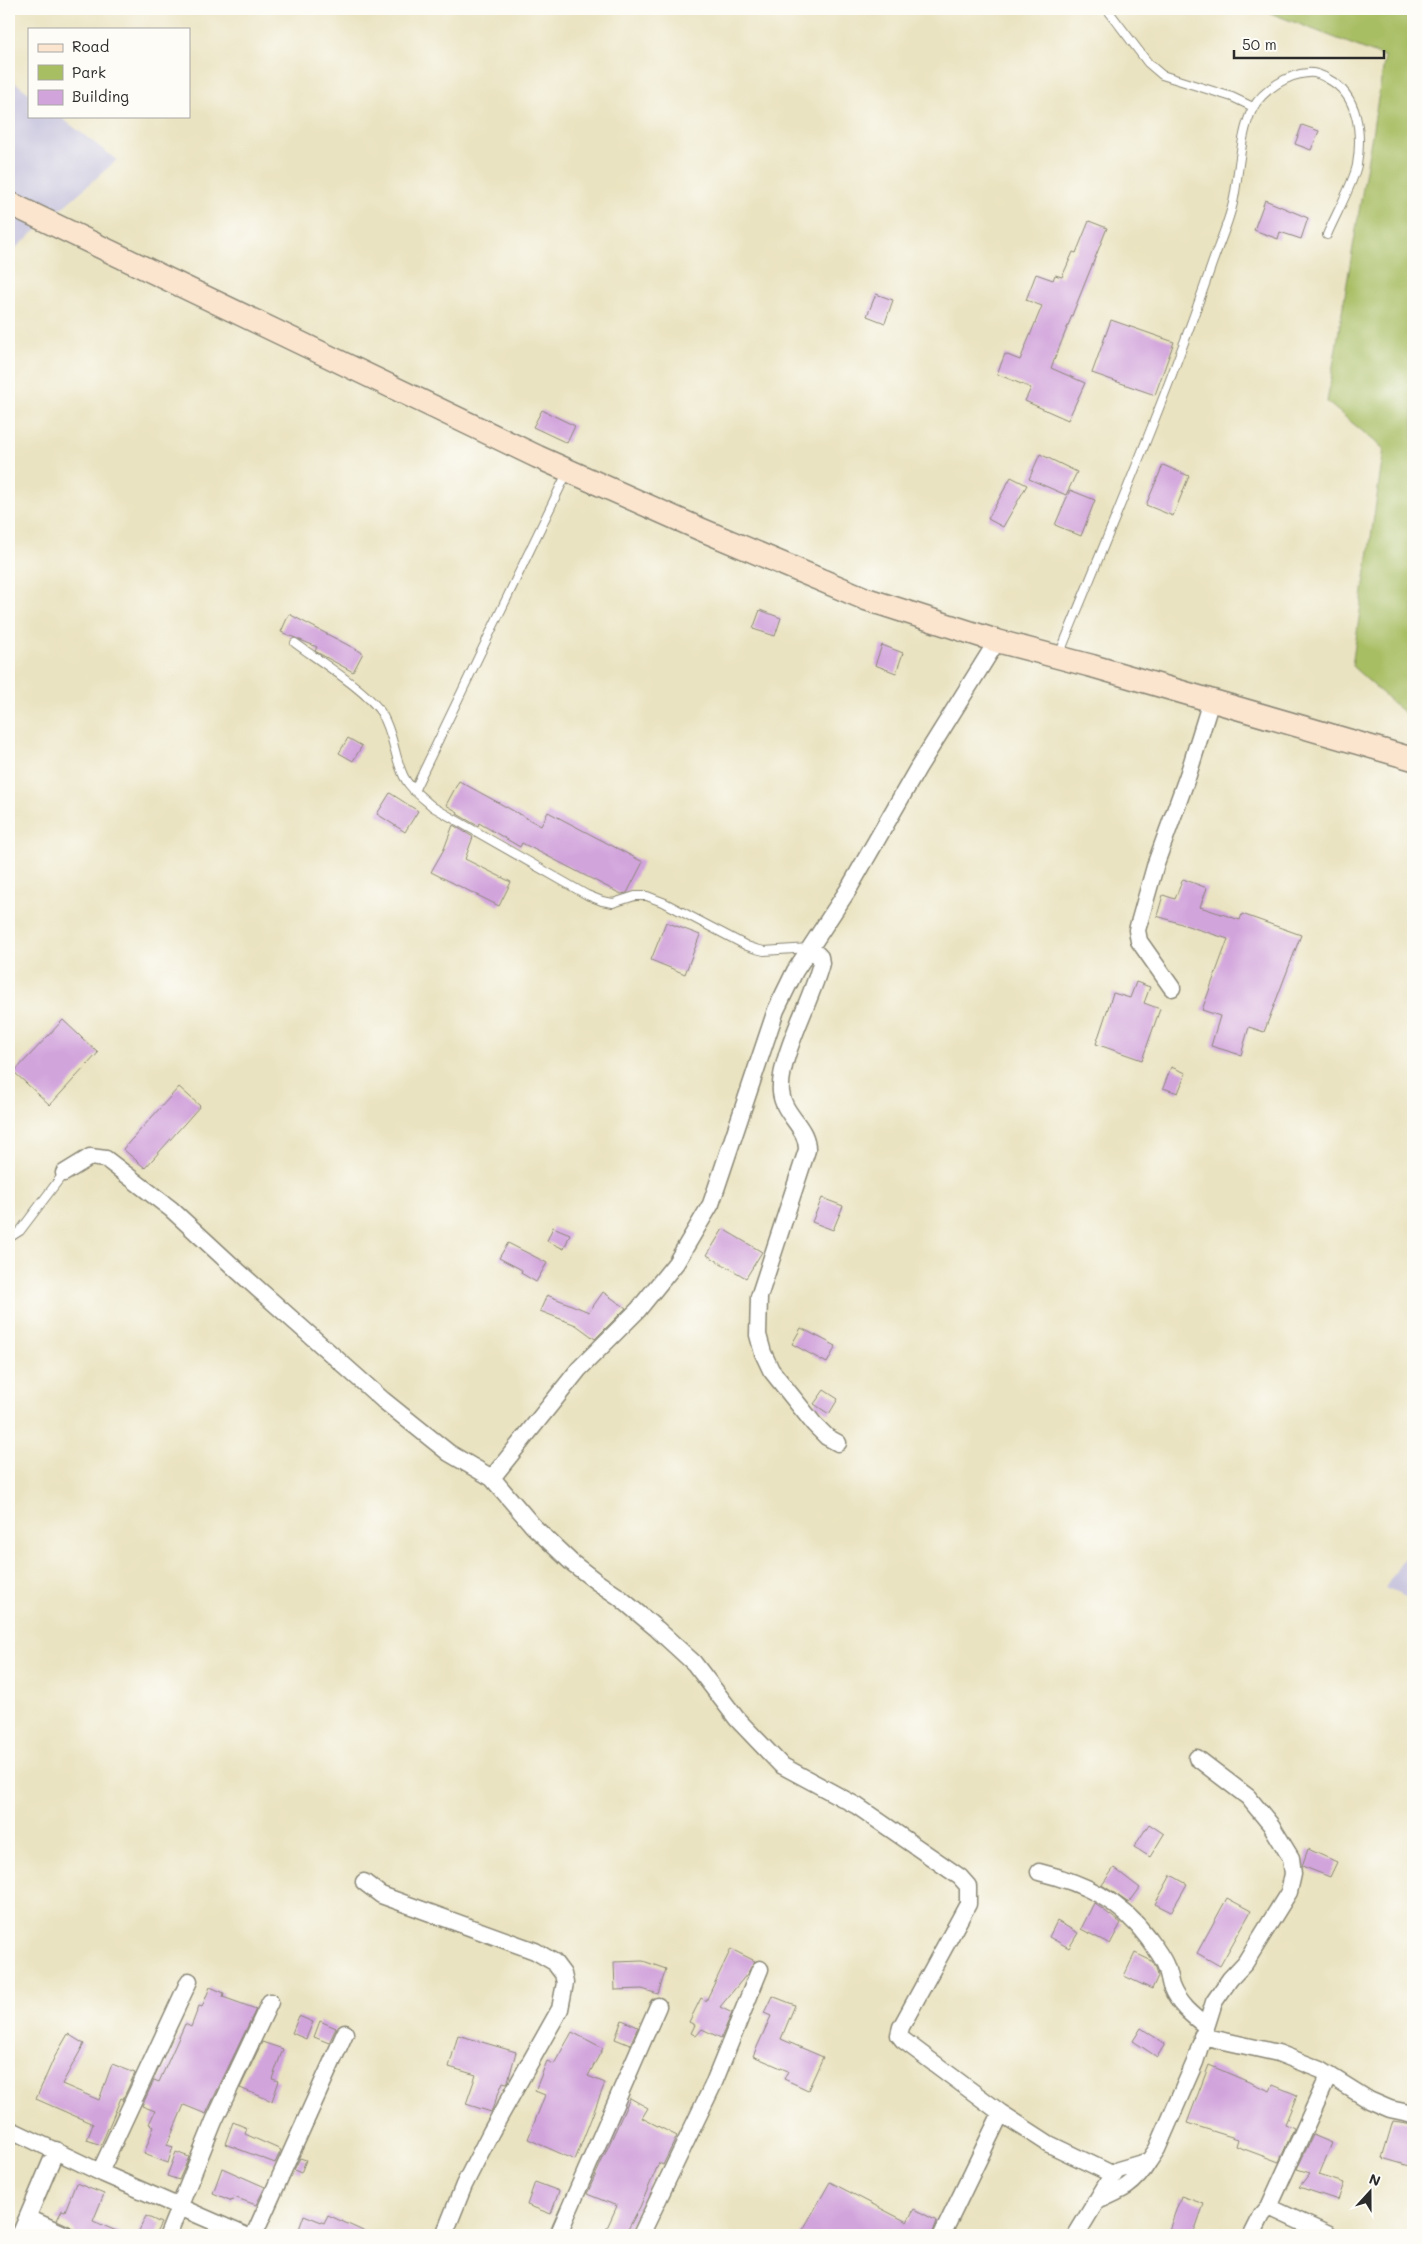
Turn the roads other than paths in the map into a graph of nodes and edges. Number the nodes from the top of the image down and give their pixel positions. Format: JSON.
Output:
{"nodes":[{"id":1,"x":1107,"y":9,"type":"edge"},
{"id":2,"x":1253,"y":107,"type":"junction"},
{"id":3,"x":9,"y":203,"type":"edge"},
{"id":4,"x":1327,"y":235,"type":"dead end"},
{"id":5,"x":568,"y":470,"type":"junction"},
{"id":6,"x":997,"y":641,"type":"junction"},
{"id":7,"x":296,"y":644,"type":"dead end"},
{"id":8,"x":1058,"y":657,"type":"junction"},
{"id":9,"x":1211,"y":701,"type":"junction"},
{"id":10,"x":1413,"y":759,"type":"edge"},
{"id":11,"x":414,"y":791,"type":"junction"},
{"id":12,"x":811,"y":948,"type":"junction"},
{"id":13,"x":1172,"y":988,"type":"dead end"},
{"id":14,"x":64,"y":1174,"type":"joint"},
{"id":15,"x":9,"y":1238,"type":"edge"},
{"id":16,"x":838,"y":1443,"type":"dead end"},
{"id":17,"x":492,"y":1478,"type":"junction"},
{"id":18,"x":1197,"y":1758,"type":"dead end"},
{"id":19,"x":1039,"y":1872,"type":"dead end"},
{"id":20,"x":364,"y":1882,"type":"dead end"},
{"id":21,"x":760,"y":1969,"type":"dead end"},
{"id":22,"x":188,"y":1981,"type":"dead end"},
{"id":23,"x":270,"y":2002,"type":"dead end"},
{"id":24,"x":658,"y":2006,"type":"dead end"},
{"id":25,"x":1204,"y":2031,"type":"junction"},
{"id":26,"x":345,"y":2033,"type":"dead end"},
{"id":27,"x":1329,"y":2075,"type":"junction"},
{"id":28,"x":1001,"y":2112,"type":"junction"},
{"id":29,"x":1413,"y":2114,"type":"edge"},
{"id":30,"x":9,"y":2129,"type":"edge"},
{"id":31,"x":56,"y":2150,"type":"junction"},
{"id":32,"x":1149,"y":2161,"type":"junction"},
{"id":33,"x":100,"y":2172,"type":"junction"},
{"id":34,"x":1114,"y":2175,"type":"junction"},
{"id":35,"x":1095,"y":2202,"type":"junction"},
{"id":36,"x":178,"y":2207,"type":"junction"},
{"id":37,"x":1269,"y":2207,"type":"junction"},
{"id":38,"x":28,"y":2218,"type":"junction"},
{"id":39,"x":20,"y":2235,"type":"edge"},
{"id":40,"x":66,"y":2235,"type":"edge"},
{"id":41,"x":168,"y":2235,"type":"edge"},
{"id":42,"x":244,"y":2235,"type":"edge"},
{"id":43,"x":254,"y":2235,"type":"edge"},
{"id":44,"x":444,"y":2235,"type":"edge"},
{"id":45,"x":558,"y":2235,"type":"edge"},
{"id":46,"x":641,"y":2235,"type":"edge"},
{"id":47,"x":942,"y":2235,"type":"edge"},
{"id":48,"x":1076,"y":2235,"type":"edge"},
{"id":49,"x":1252,"y":2235,"type":"edge"},
{"id":50,"x":1329,"y":2235,"type":"edge"}],
"edges":[{"from":1,"to":2,"type":"lane"},
{"from":2,"to":4,"type":"lane"},
{"from":2,"to":8,"type":"lane"},
{"from":3,"to":5,"type":"street"},
{"from":5,"to":6,"type":"street"},
{"from":5,"to":11,"type":"lane"},
{"from":6,"to":8,"type":"street"},
{"from":6,"to":12,"type":"street"},
{"from":7,"to":11,"type":"lane"},
{"from":8,"to":9,"type":"street"},
{"from":9,"to":10,"type":"street"},
{"from":9,"to":13,"type":"street"},
{"from":11,"to":12,"type":"lane"},
{"from":12,"to":16,"type":"street"},
{"from":12,"to":17,"type":"street"},
{"from":14,"to":15,"type":"lane"},
{"from":14,"to":17,"type":"street"},
{"from":17,"to":28,"type":"street"},
{"from":18,"to":25,"type":"street"},
{"from":19,"to":25,"type":"street"},
{"from":20,"to":44,"type":"street"},
{"from":21,"to":46,"type":"street"},
{"from":22,"to":33,"type":"street"},
{"from":23,"to":36,"type":"street"},
{"from":24,"to":45,"type":"street"},
{"from":25,"to":27,"type":"street"},
{"from":25,"to":32,"type":"street"},
{"from":26,"to":43,"type":"street"},
{"from":27,"to":29,"type":"street"},
{"from":27,"to":37,"type":"street"},
{"from":28,"to":34,"type":"street"},
{"from":28,"to":47,"type":"street"},
{"from":30,"to":31,"type":"street"},
{"from":31,"to":33,"type":"street"},
{"from":31,"to":38,"type":"street"},
{"from":32,"to":34,"type":"street"},
{"from":32,"to":35,"type":"street"},
{"from":33,"to":36,"type":"street"},
{"from":34,"to":35,"type":"street"},
{"from":35,"to":48,"type":"street"},
{"from":36,"to":41,"type":"street"},
{"from":36,"to":42,"type":"street"},
{"from":37,"to":49,"type":"street"},
{"from":37,"to":50,"type":"street"},
{"from":38,"to":39,"type":"street"},
{"from":38,"to":40,"type":"street"}]}
